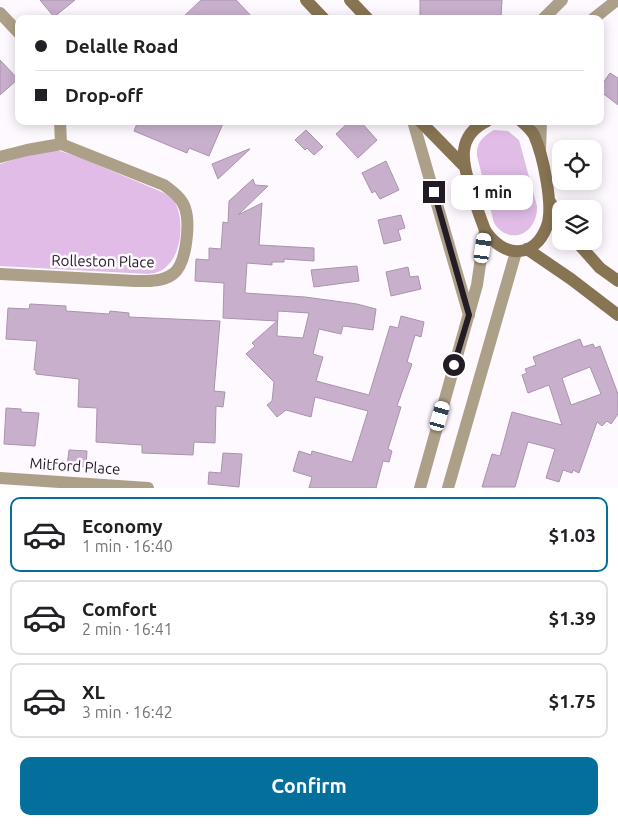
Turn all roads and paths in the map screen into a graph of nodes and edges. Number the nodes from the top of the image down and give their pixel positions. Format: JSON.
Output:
{"nodes":[{"id":1,"x":306,"y":0,"type":"edge"},
{"id":2,"x":350,"y":0,"type":"edge"},
{"id":3,"x":562,"y":0,"type":"edge"},
{"id":4,"x":617,"y":0,"type":"edge"},
{"id":5,"x":0,"y":13,"type":"edge"},
{"id":6,"x":320,"y":15,"type":"edge"},
{"id":7,"x":364,"y":15,"type":"edge"},
{"id":8,"x":547,"y":15,"type":"edge"},
{"id":9,"x":598,"y":15,"type":"edge"},
{"id":10,"x":15,"y":29,"type":"edge"},
{"id":11,"x":60,"y":125,"type":"edge"},
{"id":12,"x":414,"y":125,"type":"edge"},
{"id":13,"x":424,"y":125,"type":"edge"},
{"id":14,"x":477,"y":125,"type":"edge"},
{"id":15,"x":526,"y":125,"type":"edge"},
{"id":16,"x":541,"y":125,"type":"edge"},
{"id":17,"x":61,"y":144,"type":"junction"},
{"id":18,"x":540,"y":153,"type":"junction"},
{"id":19,"x":0,"y":157,"type":"edge"},
{"id":20,"x":463,"y":165,"type":"junction"},
{"id":21,"x":549,"y":200,"type":"junction"},
{"id":22,"x":552,"y":205,"type":"edge"},
{"id":23,"x":485,"y":230,"type":"junction"},
{"id":24,"x":521,"y":250,"type":"junction"},
{"id":25,"x":584,"y":250,"type":"edge"},
{"id":26,"x":0,"y":274,"type":"edge"},
{"id":27,"x":618,"y":281,"type":"edge"},
{"id":28,"x":469,"y":315,"type":"junction"},
{"id":29,"x":618,"y":315,"type":"edge"},
{"id":30,"x":0,"y":478,"type":"edge"},
{"id":31,"x":148,"y":488,"type":"edge"},
{"id":32,"x":420,"y":488,"type":"edge"},
{"id":33,"x":448,"y":488,"type":"edge"}],
"edges":[{"from":1,"to":6,"type":"street"},
{"from":2,"to":7,"type":"street"},
{"from":3,"to":8,"type":"street"},
{"from":4,"to":9,"type":"street"},
{"from":5,"to":10,"type":"street"},
{"from":11,"to":17,"type":"street"},
{"from":12,"to":28,"type":"street"},
{"from":13,"to":20,"type":"street"},
{"from":14,"to":20,"type":"street"},
{"from":15,"to":18,"type":"street"},
{"from":16,"to":18,"type":"street"},
{"from":17,"to":19,"type":"street"},
{"from":17,"to":26,"type":"street","name":"Rolleston Place"},
{"from":18,"to":21,"type":"street"},
{"from":20,"to":23,"type":"street"},
{"from":21,"to":22,"type":"street"},
{"from":21,"to":24,"type":"street"},
{"from":23,"to":24,"type":"street"},
{"from":23,"to":28,"type":"street"},
{"from":24,"to":29,"type":"street"},
{"from":24,"to":33,"type":"street"},
{"from":25,"to":27,"type":"street"},
{"from":28,"to":32,"type":"street"},
{"from":30,"to":31,"type":"street","name":"Mitford Place"}]}
